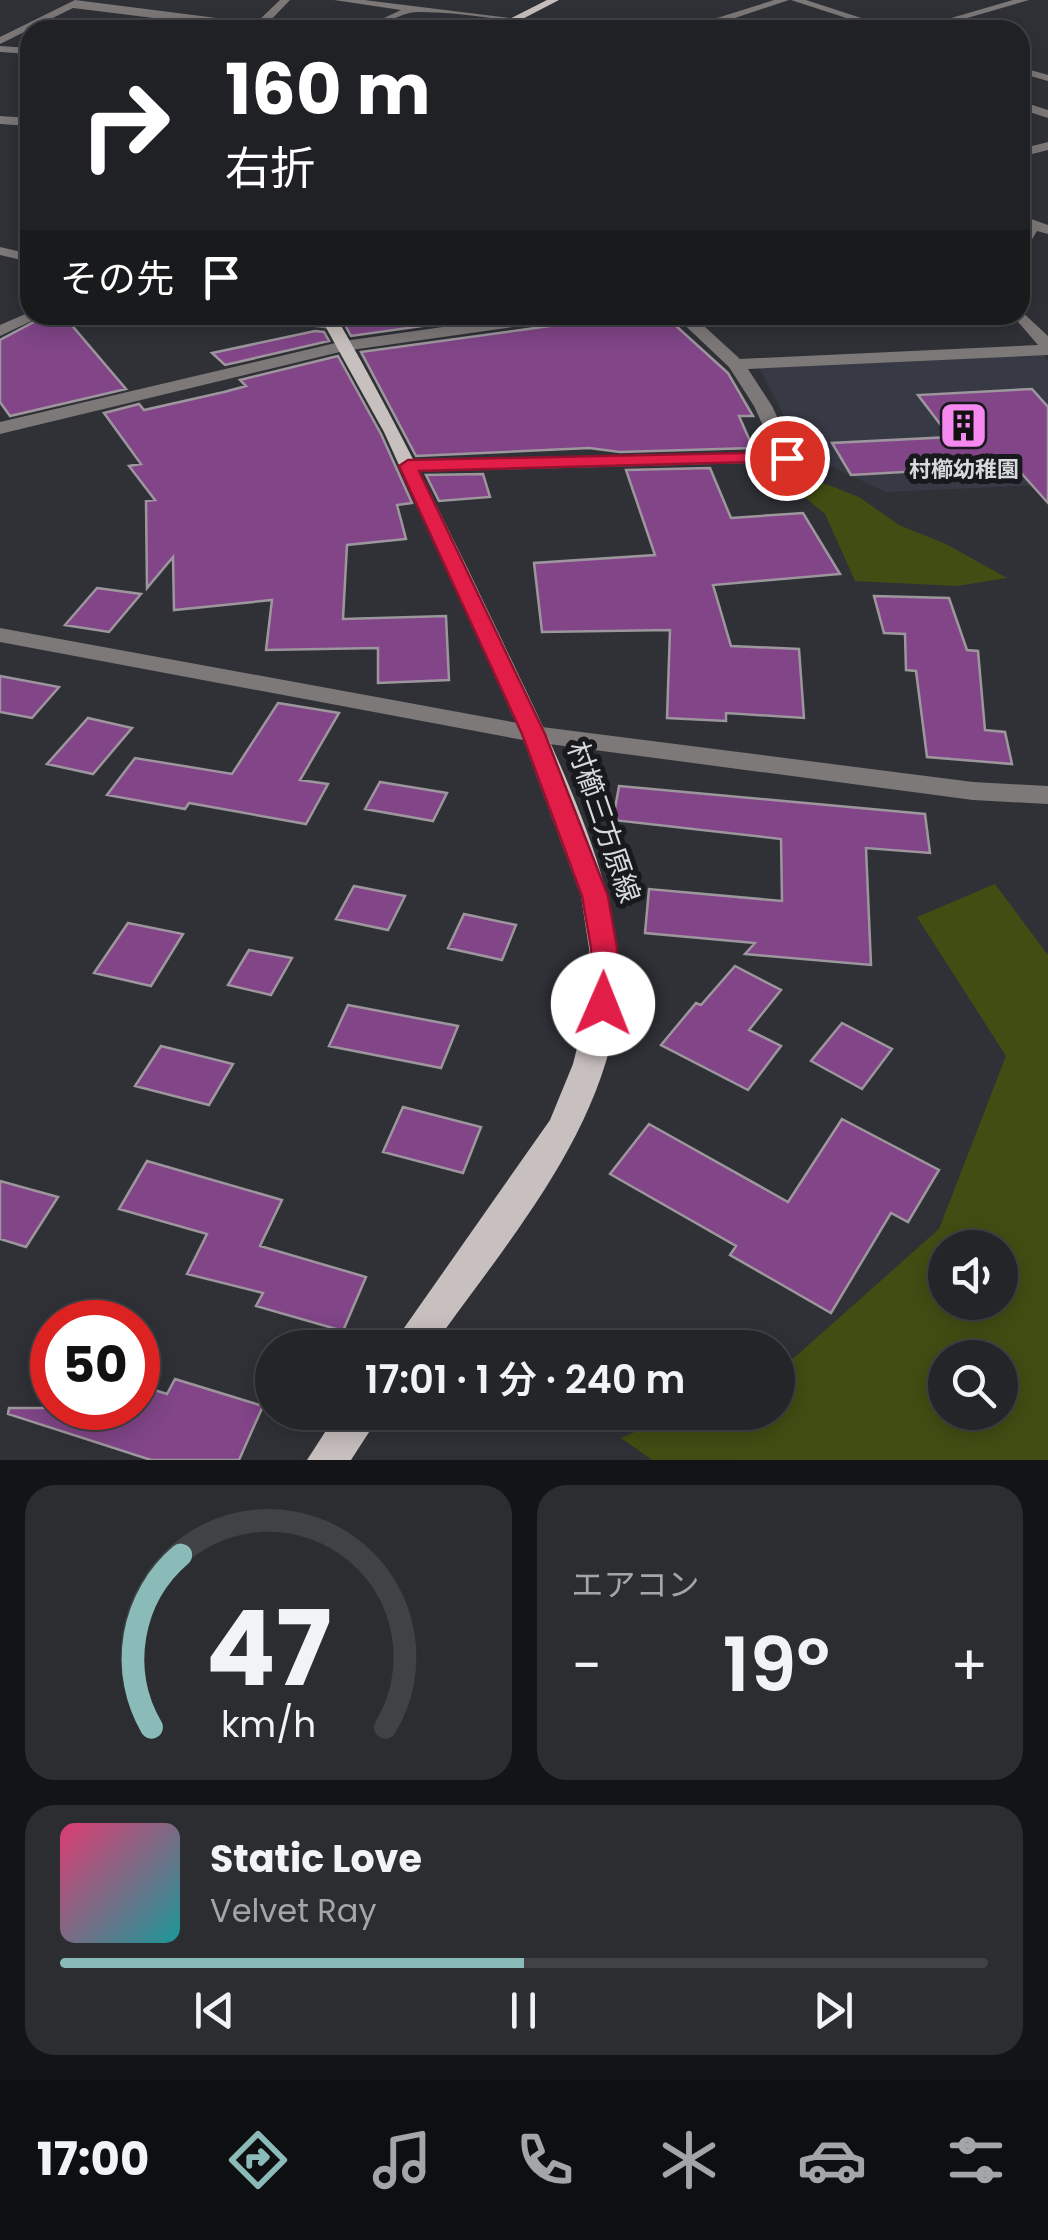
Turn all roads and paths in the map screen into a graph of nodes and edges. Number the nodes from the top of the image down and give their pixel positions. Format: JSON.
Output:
{"nodes":[{"id":1,"x":284,"y":0,"type":"edge"},
{"id":2,"x":339,"y":0,"type":"edge"},
{"id":3,"x":432,"y":0,"type":"edge"},
{"id":4,"x":554,"y":0,"type":"edge"},
{"id":5,"x":784,"y":0,"type":"edge"},
{"id":6,"x":796,"y":0,"type":"edge"},
{"id":7,"x":1024,"y":0,"type":"edge"},
{"id":8,"x":76,"y":3,"type":"edge"},
{"id":9,"x":412,"y":8,"type":"junction"},
{"id":10,"x":725,"y":18,"type":"junction"},
{"id":11,"x":42,"y":20,"type":"edge"},
{"id":12,"x":199,"y":20,"type":"edge"},
{"id":13,"x":265,"y":20,"type":"edge"},
{"id":14,"x":386,"y":20,"type":"edge"},
{"id":15,"x":513,"y":20,"type":"joint"},
{"id":16,"x":718,"y":20,"type":"edge"},
{"id":17,"x":732,"y":20,"type":"edge"},
{"id":18,"x":861,"y":20,"type":"edge"},
{"id":19,"x":951,"y":20,"type":"edge"},
{"id":20,"x":399,"y":325,"type":"edge"},
{"id":21,"x":693,"y":325,"type":"edge"},
{"id":22,"x":1028,"y":325,"type":"edge"},
{"id":23,"x":333,"y":329,"type":"edge"},
{"id":24,"x":1048,"y":348,"type":"edge"},
{"id":25,"x":736,"y":364,"type":"junction"},
{"id":26,"x":0,"y":428,"type":"edge"},
{"id":27,"x":408,"y":466,"type":"junction"},
{"id":28,"x":0,"y":635,"type":"edge"},
{"id":29,"x":534,"y":734,"type":"junction"},
{"id":30,"x":1048,"y":795,"type":"edge"},
{"id":31,"x":422,"y":1330,"type":"edge"},
{"id":32,"x":349,"y":1430,"type":"edge"},
{"id":33,"x":328,"y":1460,"type":"edge"}],
"edges":[{"from":1,"to":13,"type":"street"},
{"from":2,"to":9,"type":"street"},
{"from":3,"to":9,"type":"street"},
{"from":4,"to":15,"type":"main road"},
{"from":5,"to":10,"type":"street"},
{"from":6,"to":18,"type":"street"},
{"from":7,"to":19,"type":"street"},
{"from":8,"to":11,"type":"street"},
{"from":8,"to":12,"type":"street"},
{"from":9,"to":14,"type":"street"},
{"from":9,"to":15,"type":"street"},
{"from":10,"to":16,"type":"street"},
{"from":10,"to":17,"type":"street"},
{"from":20,"to":23,"type":"street"},
{"from":21,"to":25,"type":"street"},
{"from":22,"to":24,"type":"street"},
{"from":23,"to":26,"type":"street"},
{"from":23,"to":27,"type":"main road","name":"村櫛三方原線"},
{"from":24,"to":25,"type":"street"},
{"from":25,"to":27,"type":"street"},
{"from":27,"to":29,"type":"main road","name":"村櫛三方原線"},
{"from":28,"to":29,"type":"street"},
{"from":29,"to":30,"type":"street"},
{"from":29,"to":31,"type":"main road","name":"村櫛三方原線"},
{"from":32,"to":33,"type":"main road"}]}
